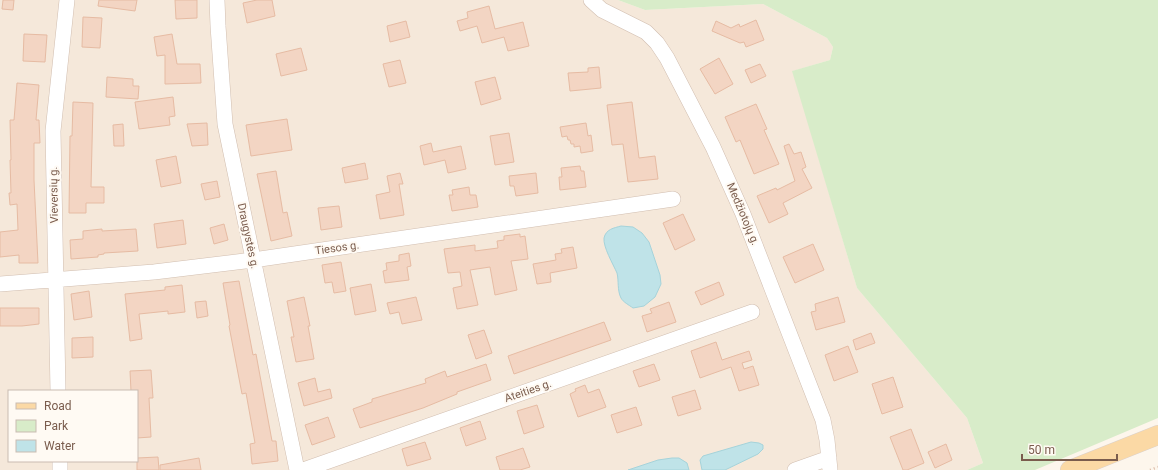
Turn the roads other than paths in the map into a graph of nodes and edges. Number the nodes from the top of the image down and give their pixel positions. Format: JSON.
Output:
{"nodes":[{"id":1,"x":67,"y":0,"type":"edge"},
{"id":2,"x":217,"y":0,"type":"edge"},
{"id":3,"x":591,"y":0,"type":"edge"},
{"id":4,"x":673,"y":199,"type":"dead end"},
{"id":5,"x":253,"y":260,"type":"junction"},
{"id":6,"x":55,"y":280,"type":"junction"},
{"id":7,"x":0,"y":284,"type":"edge"},
{"id":8,"x":752,"y":312,"type":"dead end"},
{"id":9,"x":58,"y":390,"type":"edge"},
{"id":10,"x":1158,"y":435,"type":"edge"},
{"id":11,"x":830,"y":464,"type":"edge"},
{"id":12,"x":297,"y":470,"type":"edge"},
{"id":13,"x":304,"y":470,"type":"edge"},
{"id":14,"x":795,"y":470,"type":"edge"},
{"id":15,"x":1070,"y":470,"type":"edge"}],
"edges":[{"from":1,"to":6,"type":"street","name":"Vieversių g."},
{"from":2,"to":5,"type":"street","name":"Draugystės g."},
{"from":3,"to":11,"type":"street","name":"Medžiotojų g."},
{"from":4,"to":5,"type":"street","name":"Tiesos g."},
{"from":5,"to":6,"type":"street","name":"Tiesos g."},
{"from":5,"to":12,"type":"street","name":"Draugystės g."},
{"from":6,"to":7,"type":"street","name":"Tiesos g."},
{"from":6,"to":9,"type":"street","name":"Vieversių g."},
{"from":8,"to":13,"type":"street","name":"Ateities g."},
{"from":10,"to":15,"type":"main road"},
{"from":11,"to":14,"type":"street"}]}
